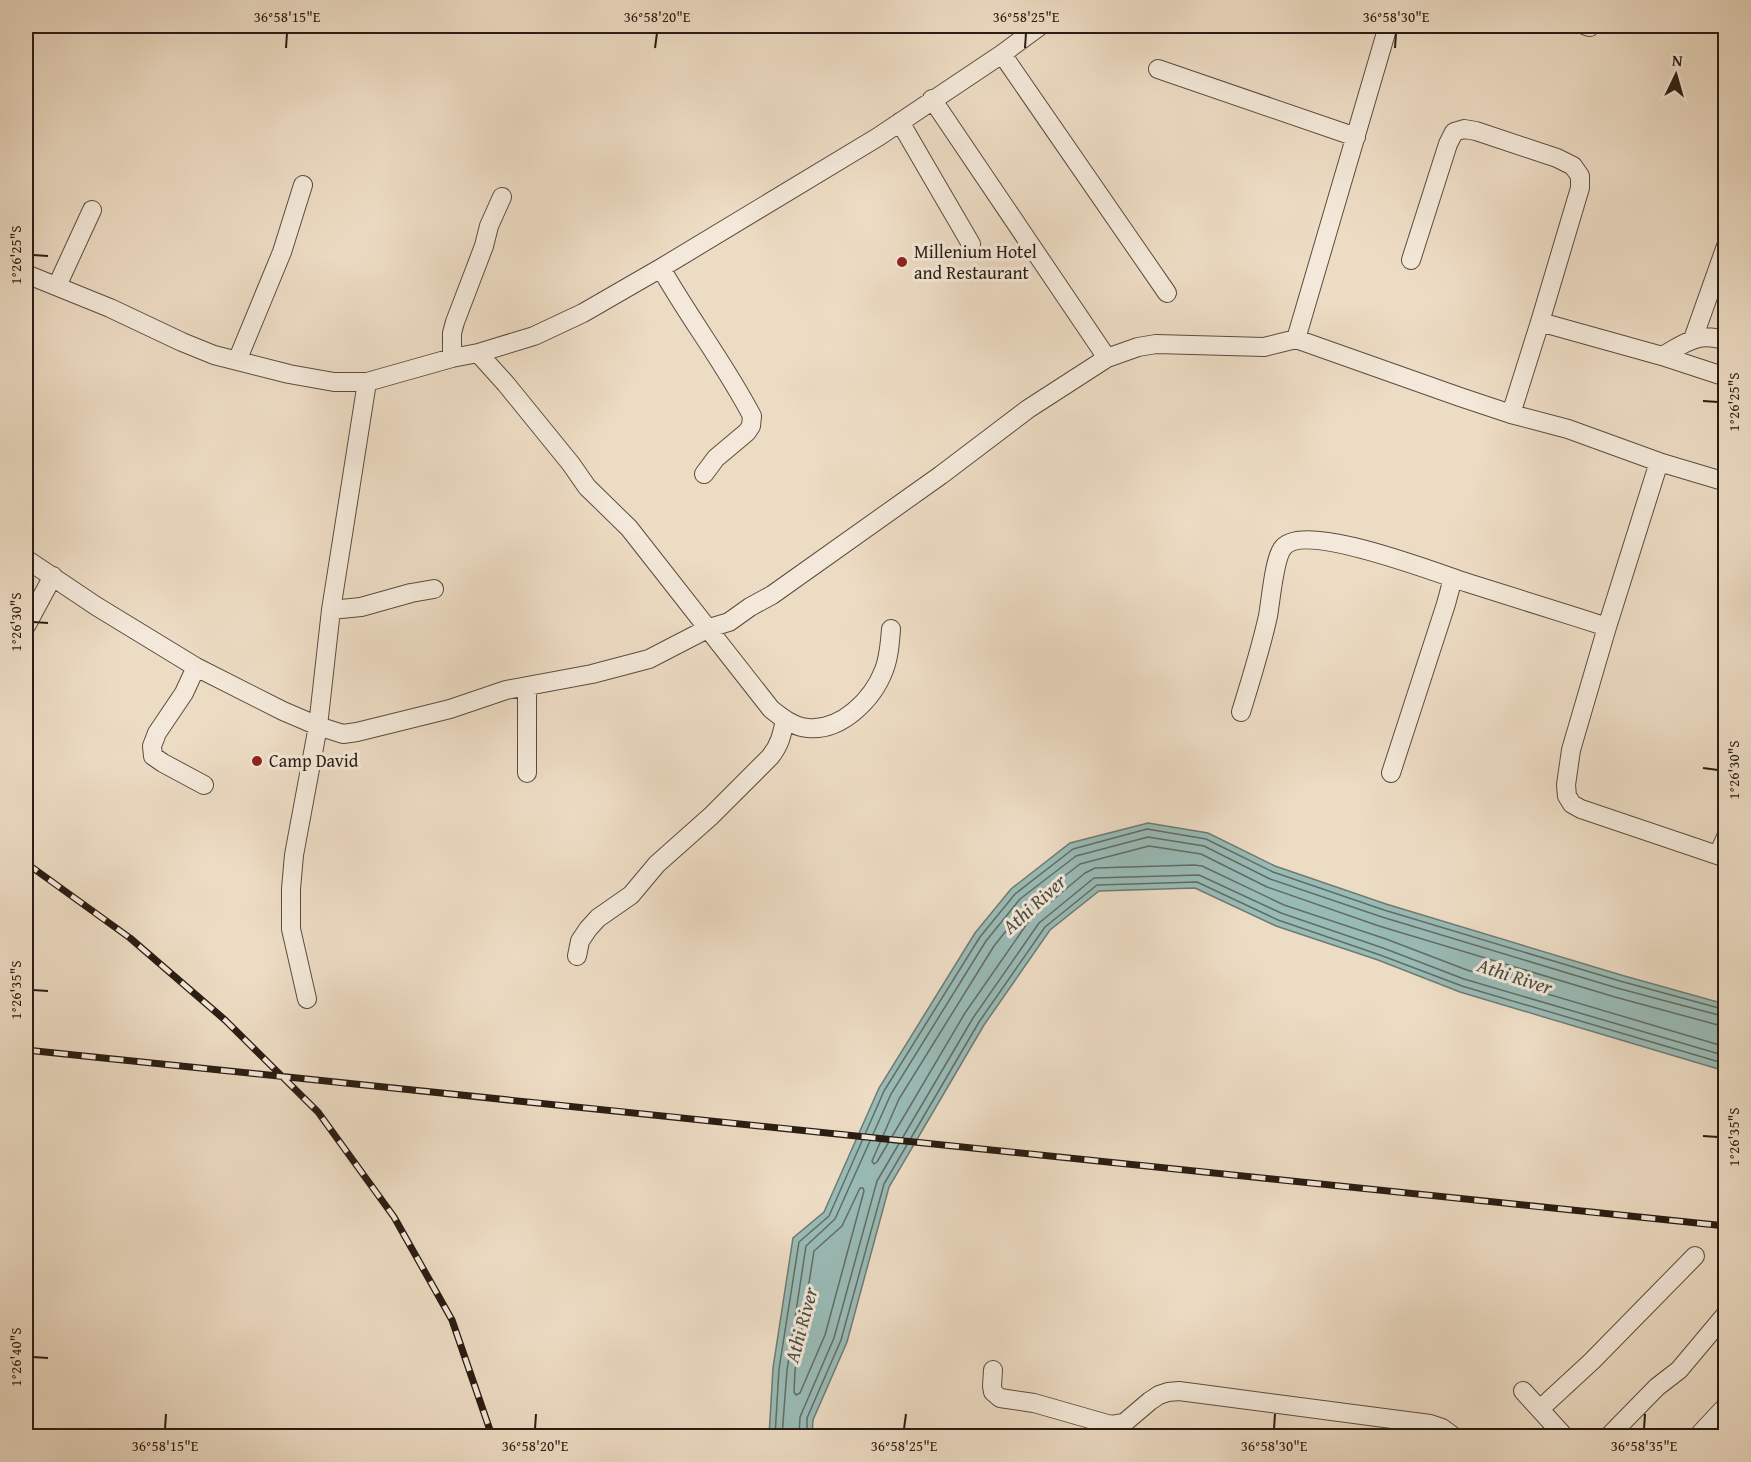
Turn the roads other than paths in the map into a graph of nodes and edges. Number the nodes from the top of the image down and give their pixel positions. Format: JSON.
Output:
{"nodes":[{"id":1,"x":1040,"y":26,"type":"edge"},
{"id":2,"x":1388,"y":26,"type":"edge"},
{"id":3,"x":1002,"y":54,"type":"junction"},
{"id":4,"x":1158,"y":69,"type":"dead end"},
{"id":5,"x":932,"y":99,"type":"junction"},
{"id":6,"x":900,"y":122,"type":"junction"},
{"id":7,"x":1356,"y":136,"type":"junction"},
{"id":8,"x":303,"y":185,"type":"dead end"},
{"id":9,"x":502,"y":197,"type":"dead end"},
{"id":10,"x":92,"y":210,"type":"dead end"},
{"id":11,"x":971,"y":244,"type":"dead end"},
{"id":12,"x":1725,"y":246,"type":"edge"},
{"id":13,"x":1411,"y":260,"type":"dead end"},
{"id":14,"x":661,"y":268,"type":"junction"},
{"id":15,"x":26,"y":274,"type":"edge"},
{"id":16,"x":57,"y":286,"type":"junction"},
{"id":17,"x":1167,"y":293,"type":"dead end"},
{"id":18,"x":1540,"y":322,"type":"junction"},
{"id":19,"x":1296,"y":339,"type":"junction"},
{"id":20,"x":1693,"y":339,"type":"junction"},
{"id":21,"x":1725,"y":341,"type":"edge"},
{"id":22,"x":478,"y":353,"type":"junction"},
{"id":23,"x":1662,"y":356,"type":"junction"},
{"id":24,"x":452,"y":358,"type":"junction"},
{"id":25,"x":1107,"y":358,"type":"junction"},
{"id":26,"x":237,"y":361,"type":"junction"},
{"id":27,"x":1725,"y":377,"type":"edge"},
{"id":28,"x":367,"y":382,"type":"junction"},
{"id":29,"x":1511,"y":414,"type":"junction"},
{"id":30,"x":1659,"y":462,"type":"junction"},
{"id":31,"x":704,"y":474,"type":"dead end"},
{"id":32,"x":1725,"y":482,"type":"edge"},
{"id":33,"x":26,"y":559,"type":"edge"},
{"id":34,"x":52,"y":576,"type":"junction"},
{"id":35,"x":1453,"y":578,"type":"junction"},
{"id":36,"x":434,"y":589,"type":"dead end"},
{"id":37,"x":331,"y":610,"type":"junction"},
{"id":38,"x":26,"y":626,"type":"edge"},
{"id":39,"x":1607,"y":627,"type":"junction"},
{"id":40,"x":709,"y":628,"type":"junction"},
{"id":41,"x":891,"y":629,"type":"dead end"},
{"id":42,"x":196,"y":667,"type":"junction"},
{"id":43,"x":527,"y":686,"type":"junction"},
{"id":44,"x":1242,"y":712,"type":"dead end"},
{"id":45,"x":785,"y":720,"type":"junction"},
{"id":46,"x":318,"y":726,"type":"junction"},
{"id":47,"x":527,"y":773,"type":"dead end"},
{"id":48,"x":1391,"y":773,"type":"dead end"},
{"id":49,"x":204,"y":784,"type":"dead end"},
{"id":50,"x":1725,"y":837,"type":"edge"},
{"id":51,"x":1722,"y":857,"type":"edge"},
{"id":52,"x":577,"y":956,"type":"dead end"},
{"id":53,"x":307,"y":999,"type":"dead end"},
{"id":54,"x":1695,"y":1256,"type":"dead end"},
{"id":55,"x":1725,"y":1314,"type":"edge"},
{"id":56,"x":993,"y":1370,"type":"dead end"},
{"id":57,"x":1523,"y":1391,"type":"dead end"},
{"id":58,"x":1725,"y":1406,"type":"edge"},
{"id":59,"x":1540,"y":1409,"type":"junction"},
{"id":60,"x":1453,"y":1437,"type":"edge"},
{"id":61,"x":1564,"y":1437,"type":"edge"},
{"id":62,"x":1609,"y":1437,"type":"edge"},
{"id":63,"x":1698,"y":1437,"type":"edge"}],
"edges":[{"from":1,"to":3,"type":"street"},
{"from":2,"to":7,"type":"street"},
{"from":3,"to":5,"type":"street"},
{"from":3,"to":17,"type":"street"},
{"from":4,"to":7,"type":"street"},
{"from":5,"to":6,"type":"street"},
{"from":5,"to":25,"type":"street"},
{"from":6,"to":11,"type":"street"},
{"from":6,"to":14,"type":"street"},
{"from":7,"to":19,"type":"street"},
{"from":8,"to":26,"type":"street"},
{"from":9,"to":24,"type":"street"},
{"from":10,"to":16,"type":"street"},
{"from":12,"to":20,"type":"street"},
{"from":13,"to":18,"type":"street"},
{"from":14,"to":22,"type":"street"},
{"from":14,"to":31,"type":"street"},
{"from":15,"to":16,"type":"street"},
{"from":16,"to":26,"type":"street"},
{"from":18,"to":23,"type":"street"},
{"from":18,"to":29,"type":"street"},
{"from":19,"to":25,"type":"street"},
{"from":19,"to":29,"type":"street"},
{"from":20,"to":21,"type":"street"},
{"from":20,"to":23,"type":"street"},
{"from":22,"to":24,"type":"street"},
{"from":22,"to":40,"type":"street"},
{"from":23,"to":27,"type":"street"},
{"from":24,"to":28,"type":"street"},
{"from":25,"to":40,"type":"street"},
{"from":26,"to":28,"type":"street"},
{"from":28,"to":37,"type":"street"},
{"from":29,"to":30,"type":"street"},
{"from":30,"to":32,"type":"street"},
{"from":30,"to":39,"type":"street"},
{"from":33,"to":34,"type":"street"},
{"from":34,"to":38,"type":"street"},
{"from":34,"to":42,"type":"street"},
{"from":35,"to":39,"type":"street"},
{"from":35,"to":44,"type":"street"},
{"from":35,"to":48,"type":"street"},
{"from":36,"to":37,"type":"street"},
{"from":37,"to":46,"type":"street"},
{"from":39,"to":51,"type":"street"},
{"from":40,"to":43,"type":"street"},
{"from":40,"to":45,"type":"street"},
{"from":41,"to":45,"type":"street"},
{"from":42,"to":46,"type":"street"},
{"from":42,"to":49,"type":"street"},
{"from":43,"to":46,"type":"street"},
{"from":43,"to":47,"type":"street"},
{"from":45,"to":52,"type":"street"},
{"from":46,"to":53,"type":"street"},
{"from":50,"to":51,"type":"street"},
{"from":54,"to":59,"type":"street"},
{"from":55,"to":62,"type":"street"},
{"from":56,"to":60,"type":"street"},
{"from":57,"to":59,"type":"street"},
{"from":58,"to":63,"type":"street"},
{"from":59,"to":61,"type":"street"}]}
